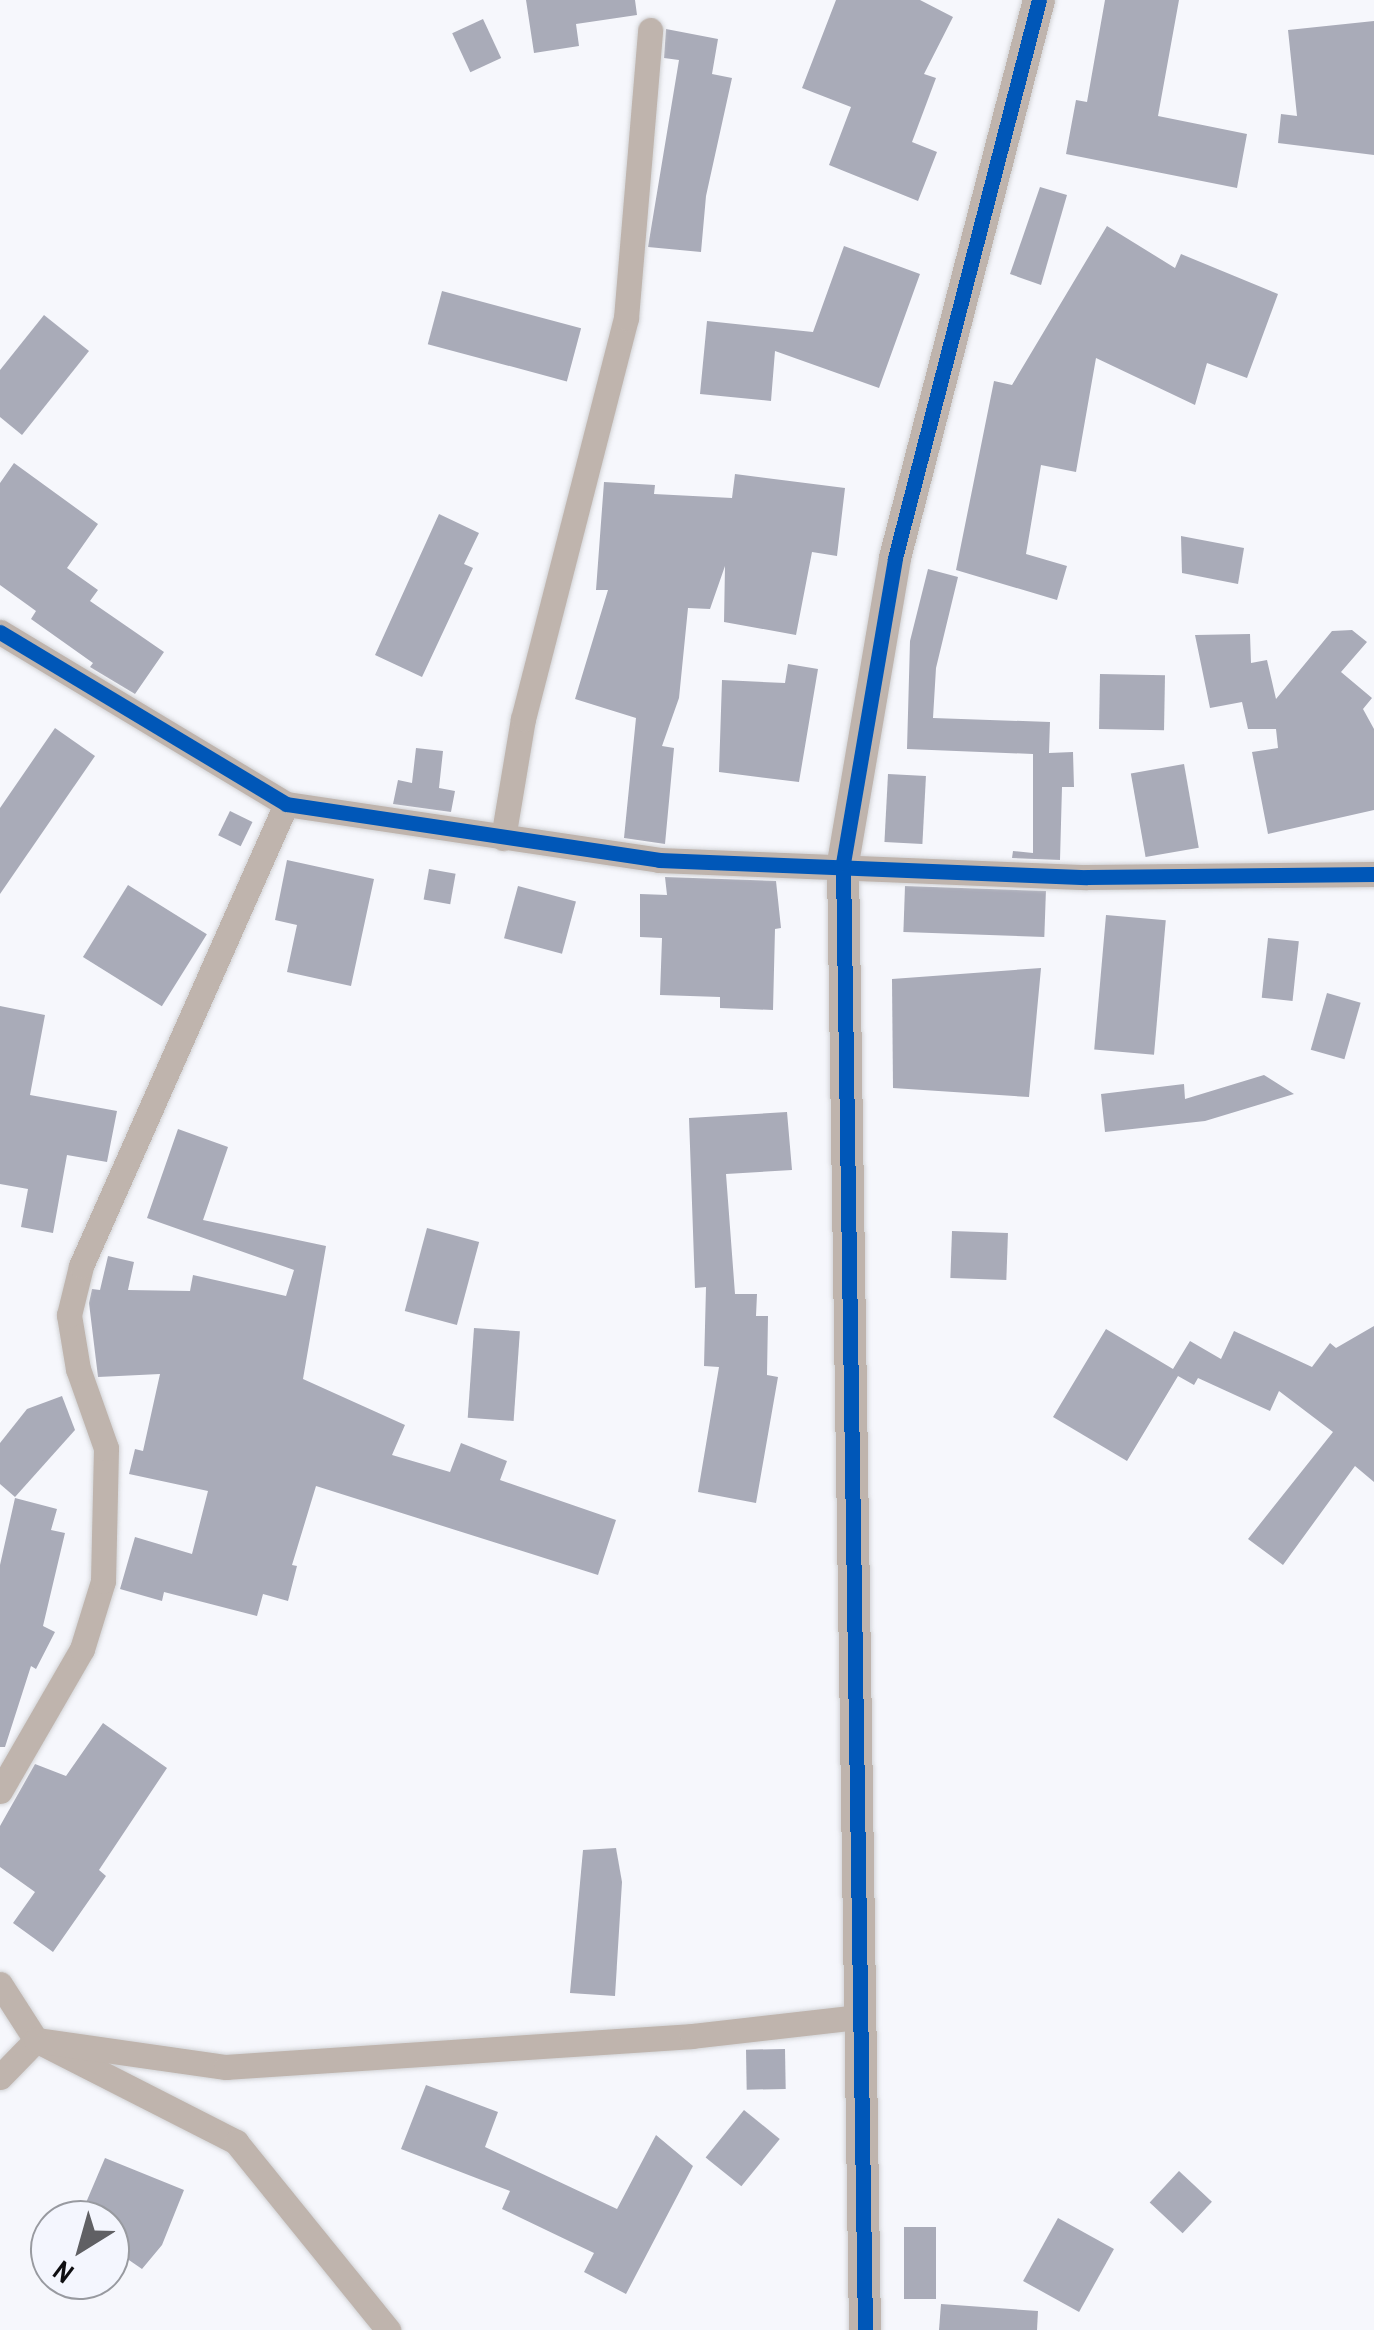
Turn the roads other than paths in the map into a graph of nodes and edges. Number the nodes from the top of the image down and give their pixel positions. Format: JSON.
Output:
{"nodes":[{"id":1,"x":1039,"y":0,"type":"edge"},
{"id":2,"x":650,"y":30,"type":"dead end"},
{"id":3,"x":0,"y":632,"type":"edge"},
{"id":4,"x":286,"y":804,"type":"junction"},
{"id":5,"x":503,"y":838,"type":"junction"},
{"id":6,"x":843,"y":864,"type":"junction"},
{"id":7,"x":1374,"y":874,"type":"edge"},
{"id":8,"x":0,"y":1791,"type":"edge"},
{"id":9,"x":0,"y":1984,"type":"edge"},
{"id":10,"x":860,"y":2017,"type":"junction"},
{"id":11,"x":36,"y":2040,"type":"junction"},
{"id":12,"x":0,"y":2077,"type":"edge"},
{"id":13,"x":388,"y":2330,"type":"edge"},
{"id":14,"x":865,"y":2330,"type":"edge"}],
"edges":[{"from":1,"to":6,"type":"street"},
{"from":2,"to":5,"type":"street"},
{"from":3,"to":4,"type":"street"},
{"from":4,"to":5,"type":"street"},
{"from":4,"to":8,"type":"street"},
{"from":5,"to":6,"type":"street"},
{"from":6,"to":7,"type":"street"},
{"from":6,"to":10,"type":"street"},
{"from":9,"to":11,"type":"street"},
{"from":10,"to":11,"type":"street"},
{"from":10,"to":14,"type":"street"},
{"from":11,"to":12,"type":"street"},
{"from":11,"to":13,"type":"street"}]}
